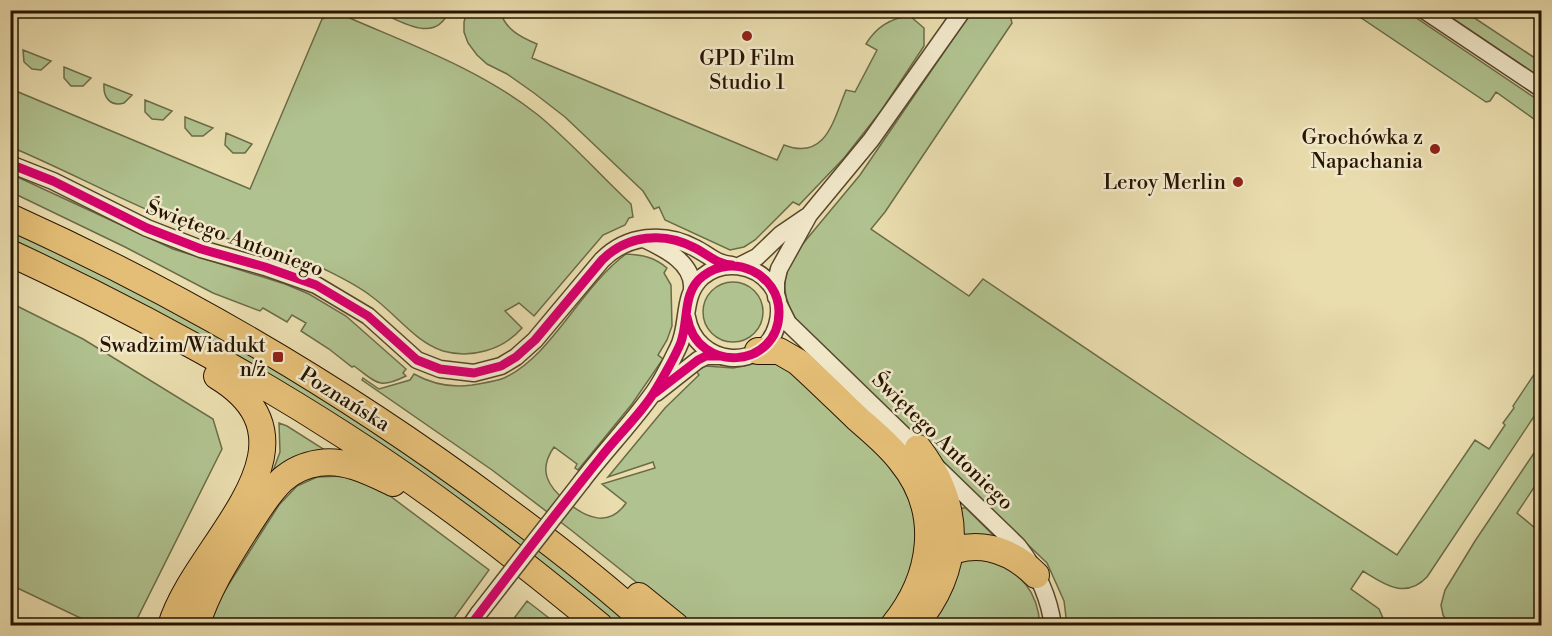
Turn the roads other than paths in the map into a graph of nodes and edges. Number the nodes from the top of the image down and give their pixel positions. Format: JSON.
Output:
{"nodes":[{"id":1,"x":963,"y":10,"type":"edge"},
{"id":2,"x":1424,"y":10,"type":"edge"},
{"id":3,"x":1542,"y":90,"type":"edge"},
{"id":4,"x":10,"y":164,"type":"edge"},
{"id":5,"x":809,"y":215,"type":"junction"},
{"id":6,"x":10,"y":217,"type":"edge"},
{"id":7,"x":644,"y":239,"type":"junction"},
{"id":8,"x":10,"y":253,"type":"edge"},
{"id":9,"x":736,"y":266,"type":"junction"},
{"id":10,"x":692,"y":289,"type":"junction"},
{"id":11,"x":777,"y":300,"type":"junction"},
{"id":12,"x":127,"y":310,"type":"junction"},
{"id":13,"x":687,"y":317,"type":"junction"},
{"id":14,"x":758,"y":351,"type":"junction"},
{"id":15,"x":720,"y":356,"type":"junction"},
{"id":16,"x":652,"y":395,"type":"junction"},
{"id":17,"x":918,"y":448,"type":"junction"},
{"id":18,"x":450,"y":509,"type":"junction"},
{"id":19,"x":561,"y":551,"type":"junction"},
{"id":20,"x":950,"y":551,"type":"junction"},
{"id":21,"x":923,"y":572,"type":"junction"},
{"id":22,"x":1036,"y":575,"type":"junction"},
{"id":23,"x":474,"y":619,"type":"edge"},
{"id":24,"x":171,"y":626,"type":"edge"},
{"id":25,"x":196,"y":626,"type":"edge"},
{"id":26,"x":600,"y":626,"type":"edge"},
{"id":27,"x":650,"y":626,"type":"edge"},
{"id":28,"x":676,"y":626,"type":"edge"},
{"id":29,"x":893,"y":626,"type":"edge"},
{"id":30,"x":915,"y":626,"type":"edge"},
{"id":31,"x":1053,"y":626,"type":"edge"}],
"edges":[{"from":1,"to":5,"type":"street"},
{"from":2,"to":3,"type":"street"},
{"from":4,"to":7,"type":"street","name":"Świętego Antoniego"},
{"from":5,"to":9,"type":"street"},
{"from":5,"to":11,"type":"street"},
{"from":6,"to":19,"type":"main road","name":"Poznańska"},
{"from":7,"to":9,"type":"street","name":"Świętego Antoniego"},
{"from":7,"to":10,"type":"street"},
{"from":8,"to":12,"type":"main road","name":"Poznańska"},
{"from":9,"to":10,"type":"street"},
{"from":9,"to":11,"type":"street"},
{"from":10,"to":13,"type":"street"},
{"from":11,"to":14,"type":"street"},
{"from":11,"to":17,"type":"street","name":"Świętego Antoniego"},
{"from":12,"to":18,"type":"main road","name":"Poznańska"},
{"from":12,"to":24,"type":"main road"},
{"from":13,"to":15,"type":"street"},
{"from":13,"to":16,"type":"street"},
{"from":14,"to":15,"type":"street"},
{"from":14,"to":21,"type":"main road"},
{"from":15,"to":16,"type":"street"},
{"from":16,"to":23,"type":"street","bridge":true},
{"from":17,"to":20,"type":"main road"},
{"from":17,"to":22,"type":"street","name":"Świętego Antoniego"},
{"from":18,"to":25,"type":"main road"},
{"from":18,"to":26,"type":"main road","name":"Poznańska"},
{"from":19,"to":27,"type":"main road","name":"Poznańska"},
{"from":19,"to":28,"type":"main road"},
{"from":20,"to":21,"type":"main road"},
{"from":20,"to":22,"type":"main road"},
{"from":20,"to":30,"type":"main road"},
{"from":21,"to":29,"type":"main road"},
{"from":22,"to":31,"type":"street","name":"Świętego Antoniego"}]}
